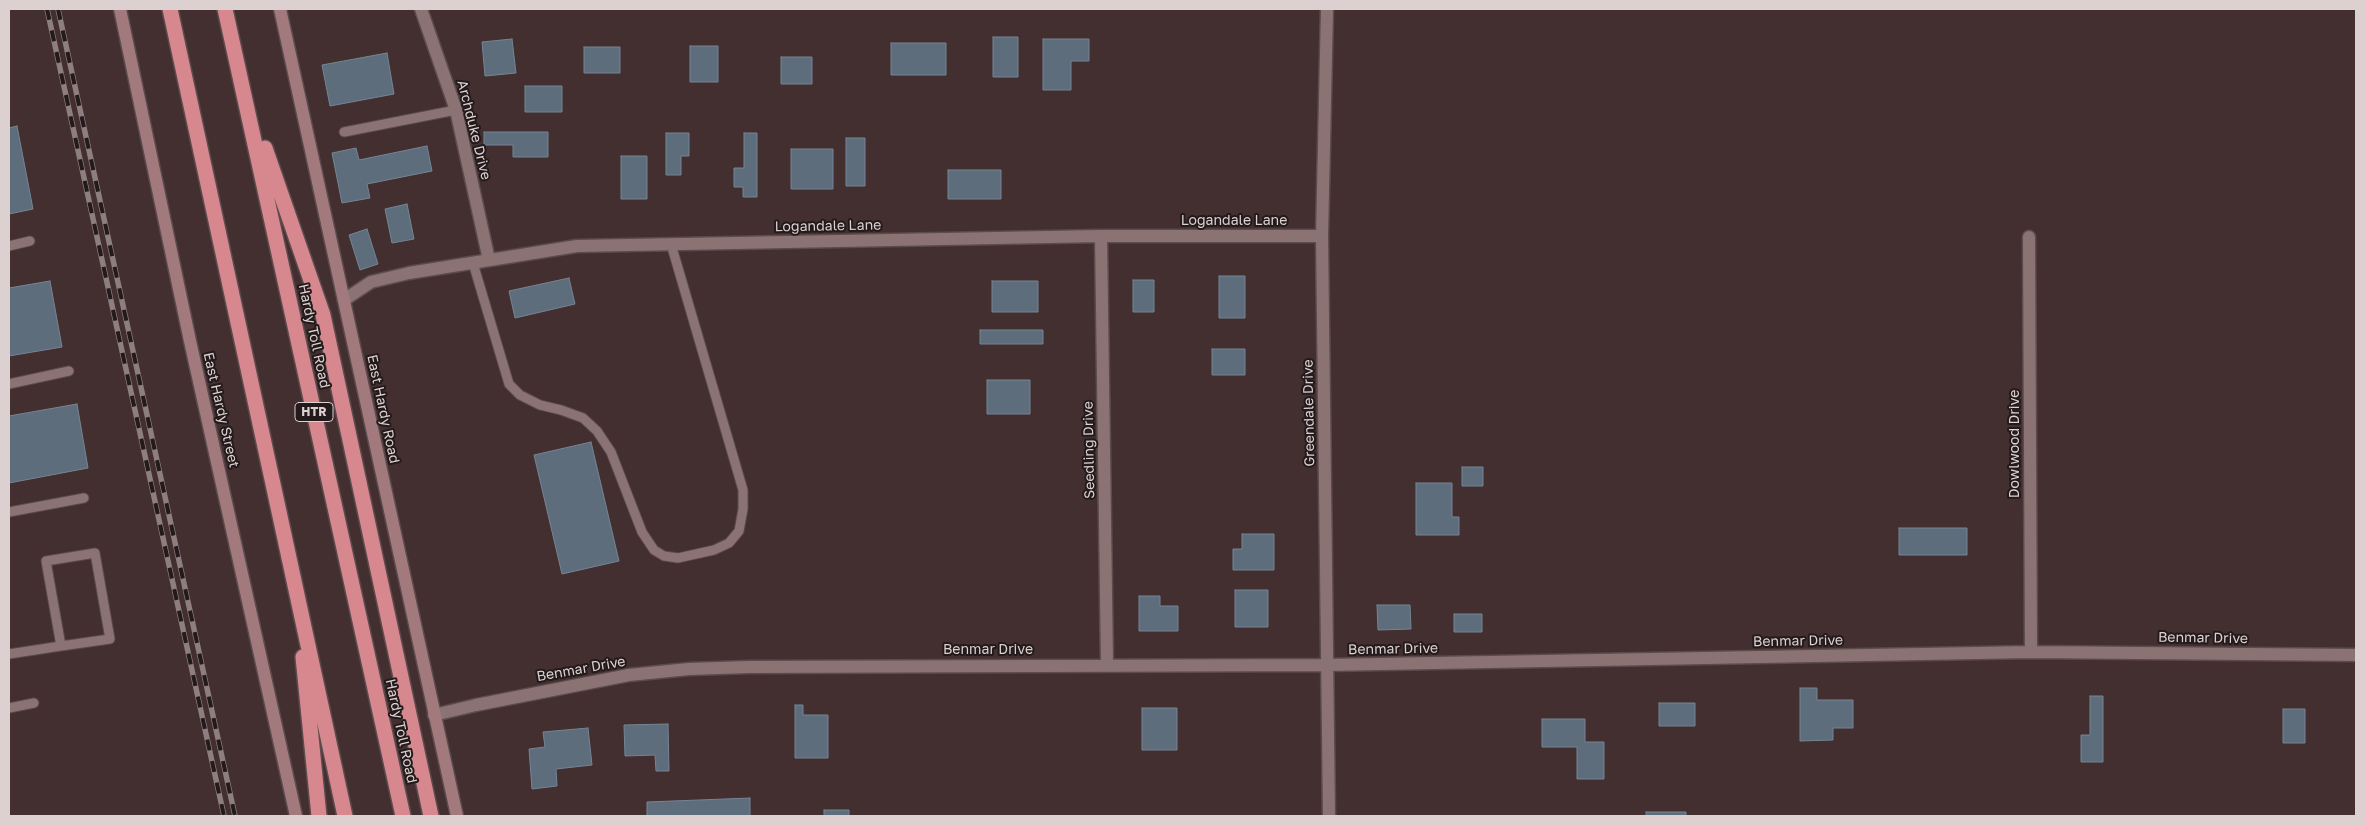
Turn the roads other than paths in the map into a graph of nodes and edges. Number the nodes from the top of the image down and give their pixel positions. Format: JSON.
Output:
{"nodes":[{"id":1,"x":120,"y":9,"type":"edge"},
{"id":2,"x":170,"y":9,"type":"edge"},
{"id":3,"x":225,"y":9,"type":"edge"},
{"id":4,"x":280,"y":9,"type":"edge"},
{"id":5,"x":421,"y":9,"type":"edge"},
{"id":6,"x":1327,"y":9,"type":"edge"},
{"id":7,"x":243,"y":86,"type":"junction"},
{"id":8,"x":456,"y":110,"type":"junction"},
{"id":9,"x":344,"y":132,"type":"dead end"},
{"id":10,"x":1101,"y":236,"type":"junction"},
{"id":11,"x":1322,"y":236,"type":"junction"},
{"id":12,"x":2029,"y":236,"type":"dead end"},
{"id":13,"x":30,"y":241,"type":"dead end"},
{"id":14,"x":671,"y":244,"type":"junction"},
{"id":15,"x":9,"y":246,"type":"edge"},
{"id":16,"x":489,"y":260,"type":"junction"},
{"id":17,"x":473,"y":263,"type":"junction"},
{"id":18,"x":344,"y":300,"type":"junction"},
{"id":19,"x":69,"y":371,"type":"dead end"},
{"id":20,"x":9,"y":384,"type":"edge"},
{"id":21,"x":84,"y":498,"type":"dead end"},
{"id":22,"x":9,"y":512,"type":"edge"},
{"id":23,"x":297,"y":593,"type":"junction"},
{"id":24,"x":61,"y":646,"type":"junction"},
{"id":25,"x":2032,"y":652,"type":"junction"},
{"id":26,"x":9,"y":654,"type":"edge"},
{"id":27,"x":2356,"y":655,"type":"edge"},
{"id":28,"x":1107,"y":664,"type":"junction"},
{"id":29,"x":1327,"y":666,"type":"junction"},
{"id":30,"x":34,"y":703,"type":"dead end"},
{"id":31,"x":9,"y":708,"type":"edge"},
{"id":32,"x":434,"y":716,"type":"junction"},
{"id":33,"x":296,"y":816,"type":"edge"},
{"id":34,"x":319,"y":816,"type":"edge"},
{"id":35,"x":345,"y":816,"type":"edge"},
{"id":36,"x":403,"y":816,"type":"edge"},
{"id":37,"x":432,"y":816,"type":"edge"},
{"id":38,"x":457,"y":816,"type":"edge"},
{"id":39,"x":1329,"y":816,"type":"edge"}],
"edges":[{"from":1,"to":33,"type":"main road","name":"East Hardy Street"},
{"from":2,"to":23,"type":"highway"},
{"from":3,"to":7,"type":"highway","name":"Hardy Toll Road","number":"HTR"},
{"from":4,"to":18,"type":"main road","name":"East Hardy Road"},
{"from":5,"to":8,"type":"street","name":"Archduke Drive"},
{"from":6,"to":11,"type":"street","name":"Greendale Drive"},
{"from":7,"to":36,"type":"highway","name":"Hardy Toll Road","number":"HTR"},
{"from":7,"to":37,"type":"highway"},
{"from":8,"to":9,"type":"lane"},
{"from":8,"to":16,"type":"street","name":"Archduke Drive"},
{"from":10,"to":11,"type":"street","name":"Logandale Lane"},
{"from":10,"to":14,"type":"street","name":"Logandale Lane"},
{"from":10,"to":28,"type":"street","name":"Seedling Drive"},
{"from":11,"to":29,"type":"street","name":"Greendale Drive"},
{"from":12,"to":25,"type":"street","name":"Dowlwood Drive"},
{"from":13,"to":15,"type":"lane"},
{"from":14,"to":16,"type":"street","name":"Logandale Lane"},
{"from":14,"to":17,"type":"lane"},
{"from":16,"to":17,"type":"street","name":"Logandale Lane"},
{"from":17,"to":18,"type":"street","name":"Logandale Lane"},
{"from":18,"to":32,"type":"main road","name":"East Hardy Road"},
{"from":19,"to":20,"type":"lane"},
{"from":21,"to":22,"type":"lane"},
{"from":23,"to":34,"type":"highway"},
{"from":23,"to":35,"type":"highway"},
{"from":24,"to":24,"type":"lane"},
{"from":24,"to":26,"type":"lane"},
{"from":25,"to":27,"type":"street","name":"Benmar Drive"},
{"from":25,"to":29,"type":"street","name":"Benmar Drive"},
{"from":28,"to":29,"type":"street","name":"Benmar Drive"},
{"from":28,"to":32,"type":"street","name":"Benmar Drive"},
{"from":29,"to":39,"type":"street","name":"Greendale Drive"},
{"from":30,"to":31,"type":"lane"},
{"from":32,"to":38,"type":"main road","name":"East Hardy Road"}]}
